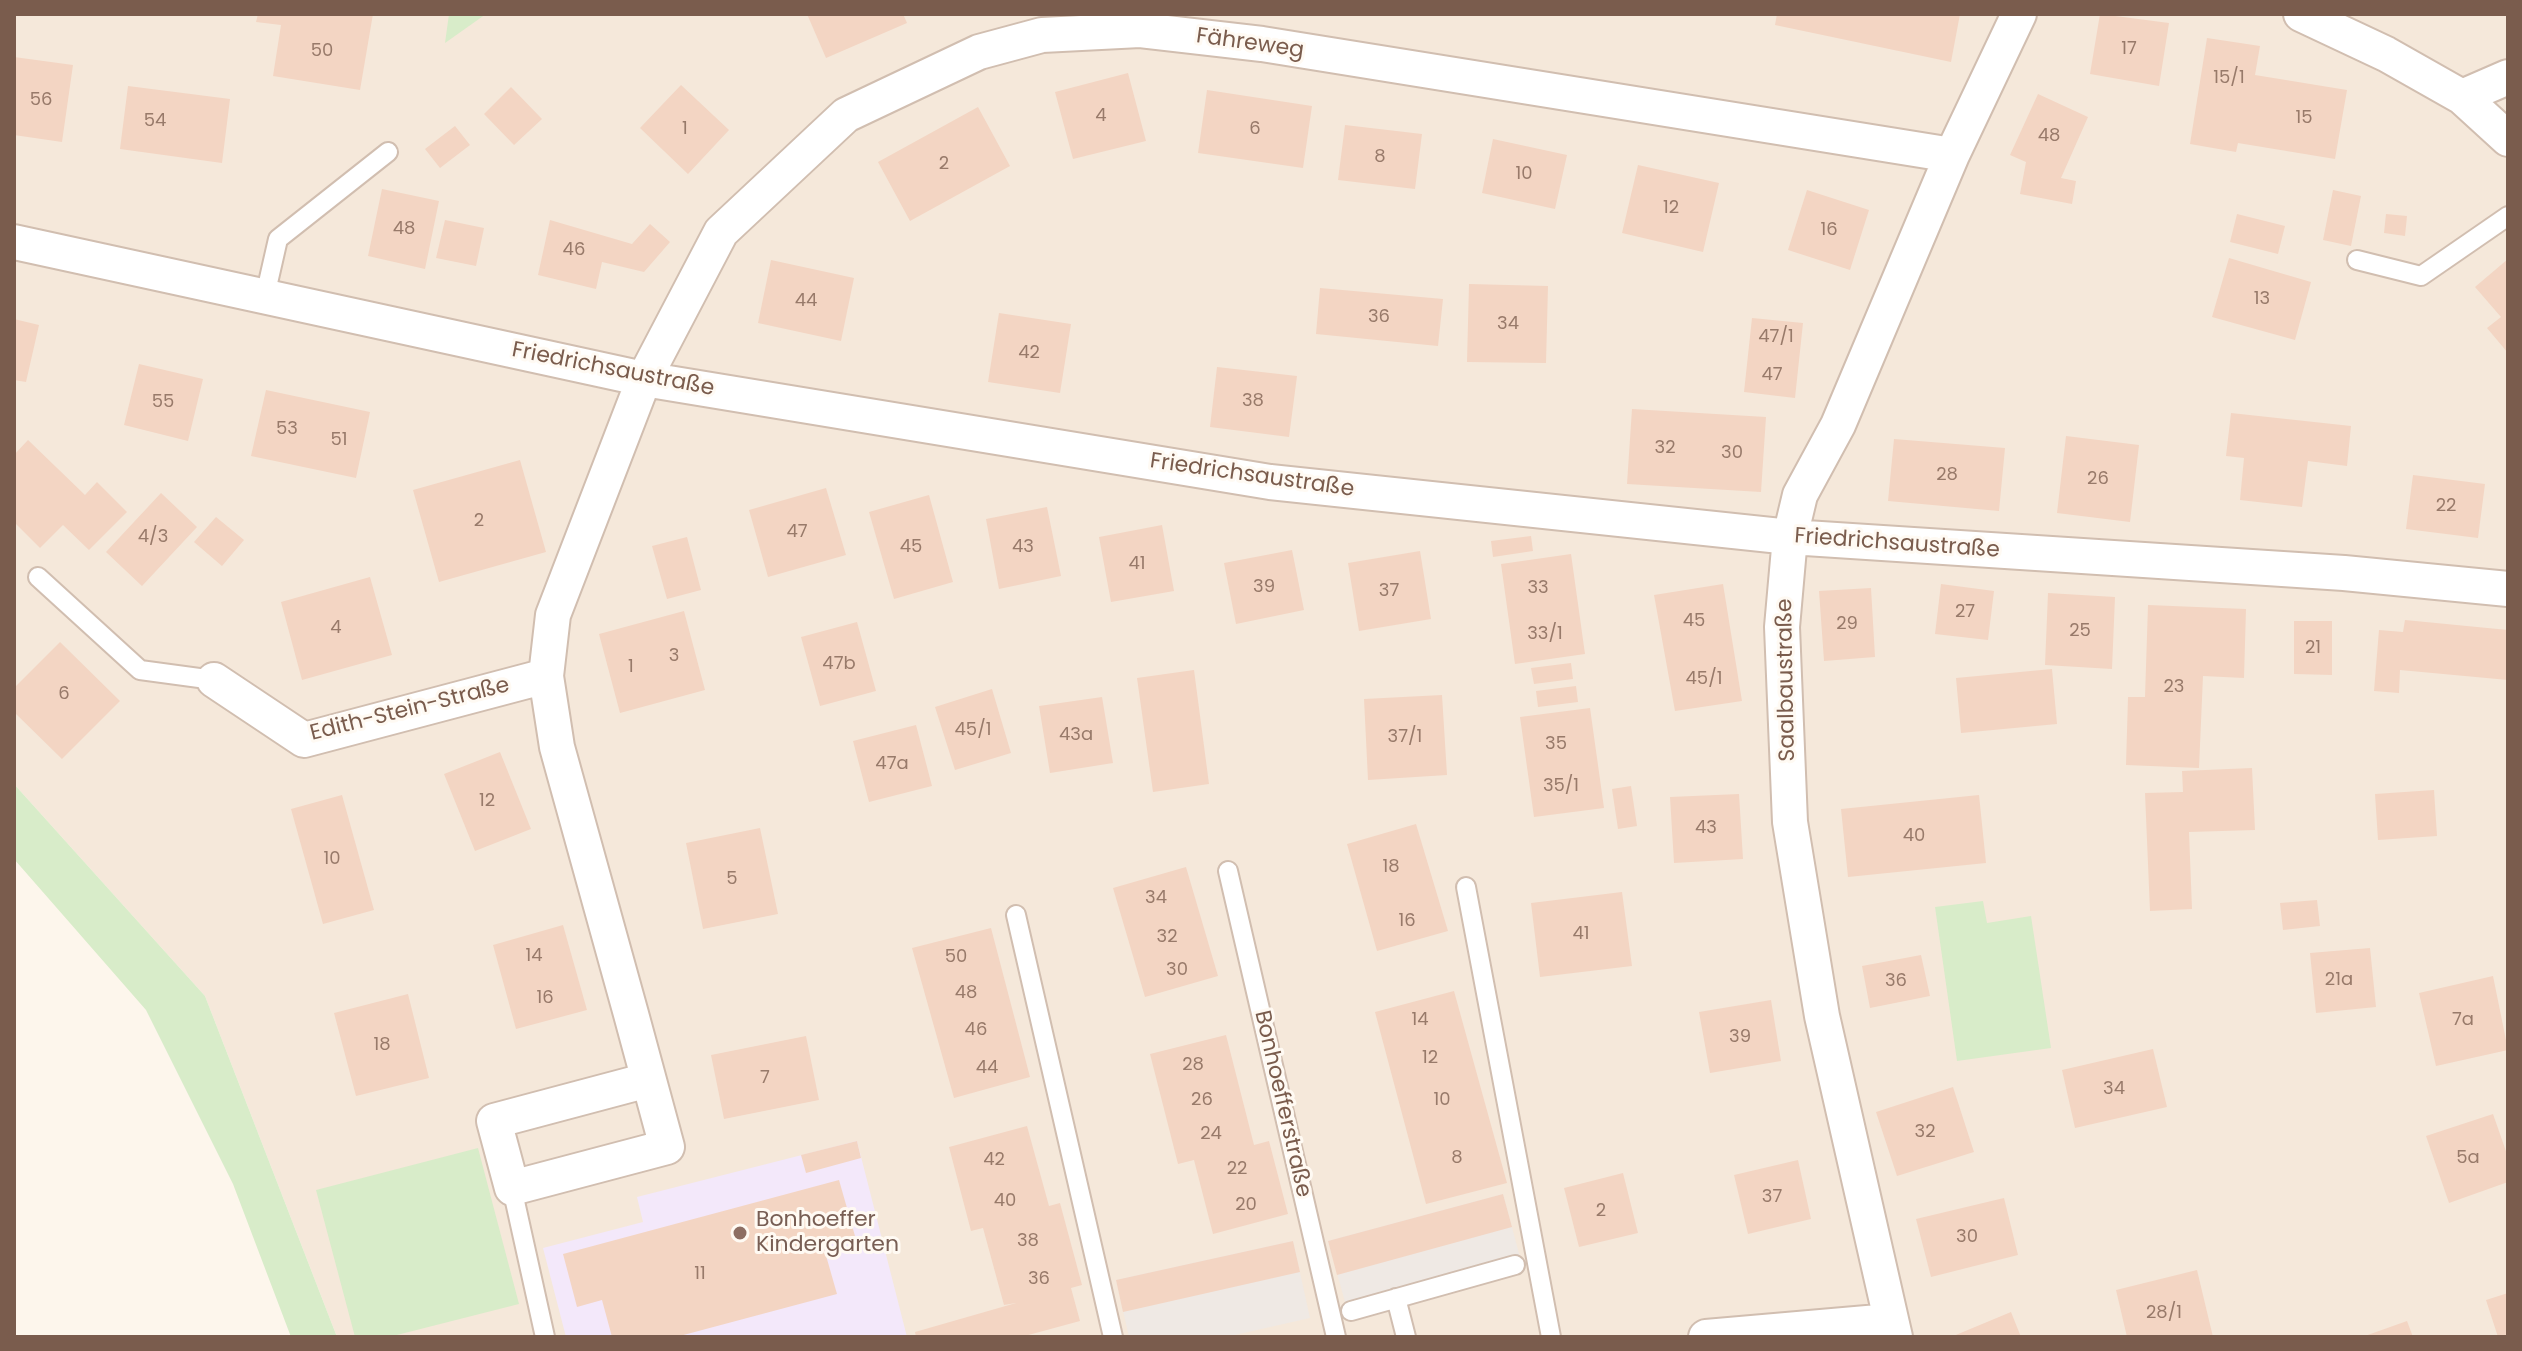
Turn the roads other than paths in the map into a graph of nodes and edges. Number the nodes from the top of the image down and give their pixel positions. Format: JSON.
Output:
{"nodes":[{"id":1,"x":2019,"y":14,"type":"edge"},
{"id":2,"x":2301,"y":14,"type":"edge"},
{"id":3,"x":2508,"y":77,"type":"edge"},
{"id":4,"x":2462,"y":97,"type":"junction"},
{"id":5,"x":2507,"y":138,"type":"edge"},
{"id":6,"x":388,"y":152,"type":"dead end"},
{"id":7,"x":1952,"y":155,"type":"junction"},
{"id":8,"x":2508,"y":216,"type":"edge"},
{"id":9,"x":14,"y":242,"type":"edge"},
{"id":10,"x":2357,"y":260,"type":"dead end"},
{"id":11,"x":265,"y":296,"type":"junction"},
{"id":12,"x":644,"y":379,"type":"junction"},
{"id":13,"x":1790,"y":537,"type":"junction"},
{"id":14,"x":38,"y":577,"type":"dead end"},
{"id":15,"x":2508,"y":589,"type":"edge"},
{"id":16,"x":546,"y":676,"type":"junction"},
{"id":17,"x":214,"y":680,"type":"joint"},
{"id":18,"x":1228,"y":871,"type":"dead end"},
{"id":19,"x":1466,"y":887,"type":"dead end"},
{"id":20,"x":1016,"y":915,"type":"dead end"},
{"id":21,"x":648,"y":1080,"type":"junction"},
{"id":22,"x":512,"y":1188,"type":"junction"},
{"id":23,"x":1505,"y":1271,"type":"dead end"},
{"id":24,"x":1396,"y":1298,"type":"junction"},
{"id":25,"x":1351,"y":1311,"type":"dead end"},
{"id":26,"x":1892,"y":1329,"type":"edge"},
{"id":27,"x":545,"y":1337,"type":"edge"},
{"id":28,"x":1113,"y":1337,"type":"edge"},
{"id":29,"x":1336,"y":1337,"type":"edge"},
{"id":30,"x":1406,"y":1337,"type":"edge"},
{"id":31,"x":1551,"y":1337,"type":"edge"},
{"id":32,"x":1706,"y":1337,"type":"edge"}],
"edges":[{"from":1,"to":7,"type":"street","name":"Saalbaustraße"},
{"from":2,"to":4,"type":"street"},
{"from":3,"to":4,"type":"street"},
{"from":4,"to":5,"type":"street"},
{"from":6,"to":11,"type":"lane"},
{"from":7,"to":12,"type":"street","name":"Fähreweg"},
{"from":7,"to":13,"type":"street","name":"Saalbaustraße"},
{"from":8,"to":10,"type":"lane"},
{"from":9,"to":11,"type":"street","name":"Friedrichsaustraße"},
{"from":11,"to":12,"type":"street","name":"Friedrichsaustraße"},
{"from":12,"to":13,"type":"street","name":"Friedrichsaustraße"},
{"from":12,"to":16,"type":"street"},
{"from":13,"to":15,"type":"street","name":"Friedrichsaustraße"},
{"from":13,"to":26,"type":"street","name":"Saalbaustraße"},
{"from":14,"to":17,"type":"lane","name":"Edith-Stein-Straße"},
{"from":16,"to":17,"type":"street","name":"Edith-Stein-Straße"},
{"from":16,"to":21,"type":"street"},
{"from":18,"to":29,"type":"lane","name":"Bonhoefferstraße"},
{"from":19,"to":31,"type":"lane"},
{"from":20,"to":28,"type":"lane"},
{"from":21,"to":22,"type":"street"},
{"from":21,"to":22,"type":"street"},
{"from":22,"to":27,"type":"lane"},
{"from":23,"to":24,"type":"lane"},
{"from":24,"to":25,"type":"lane"},
{"from":24,"to":30,"type":"lane"},
{"from":26,"to":32,"type":"street"}]}
